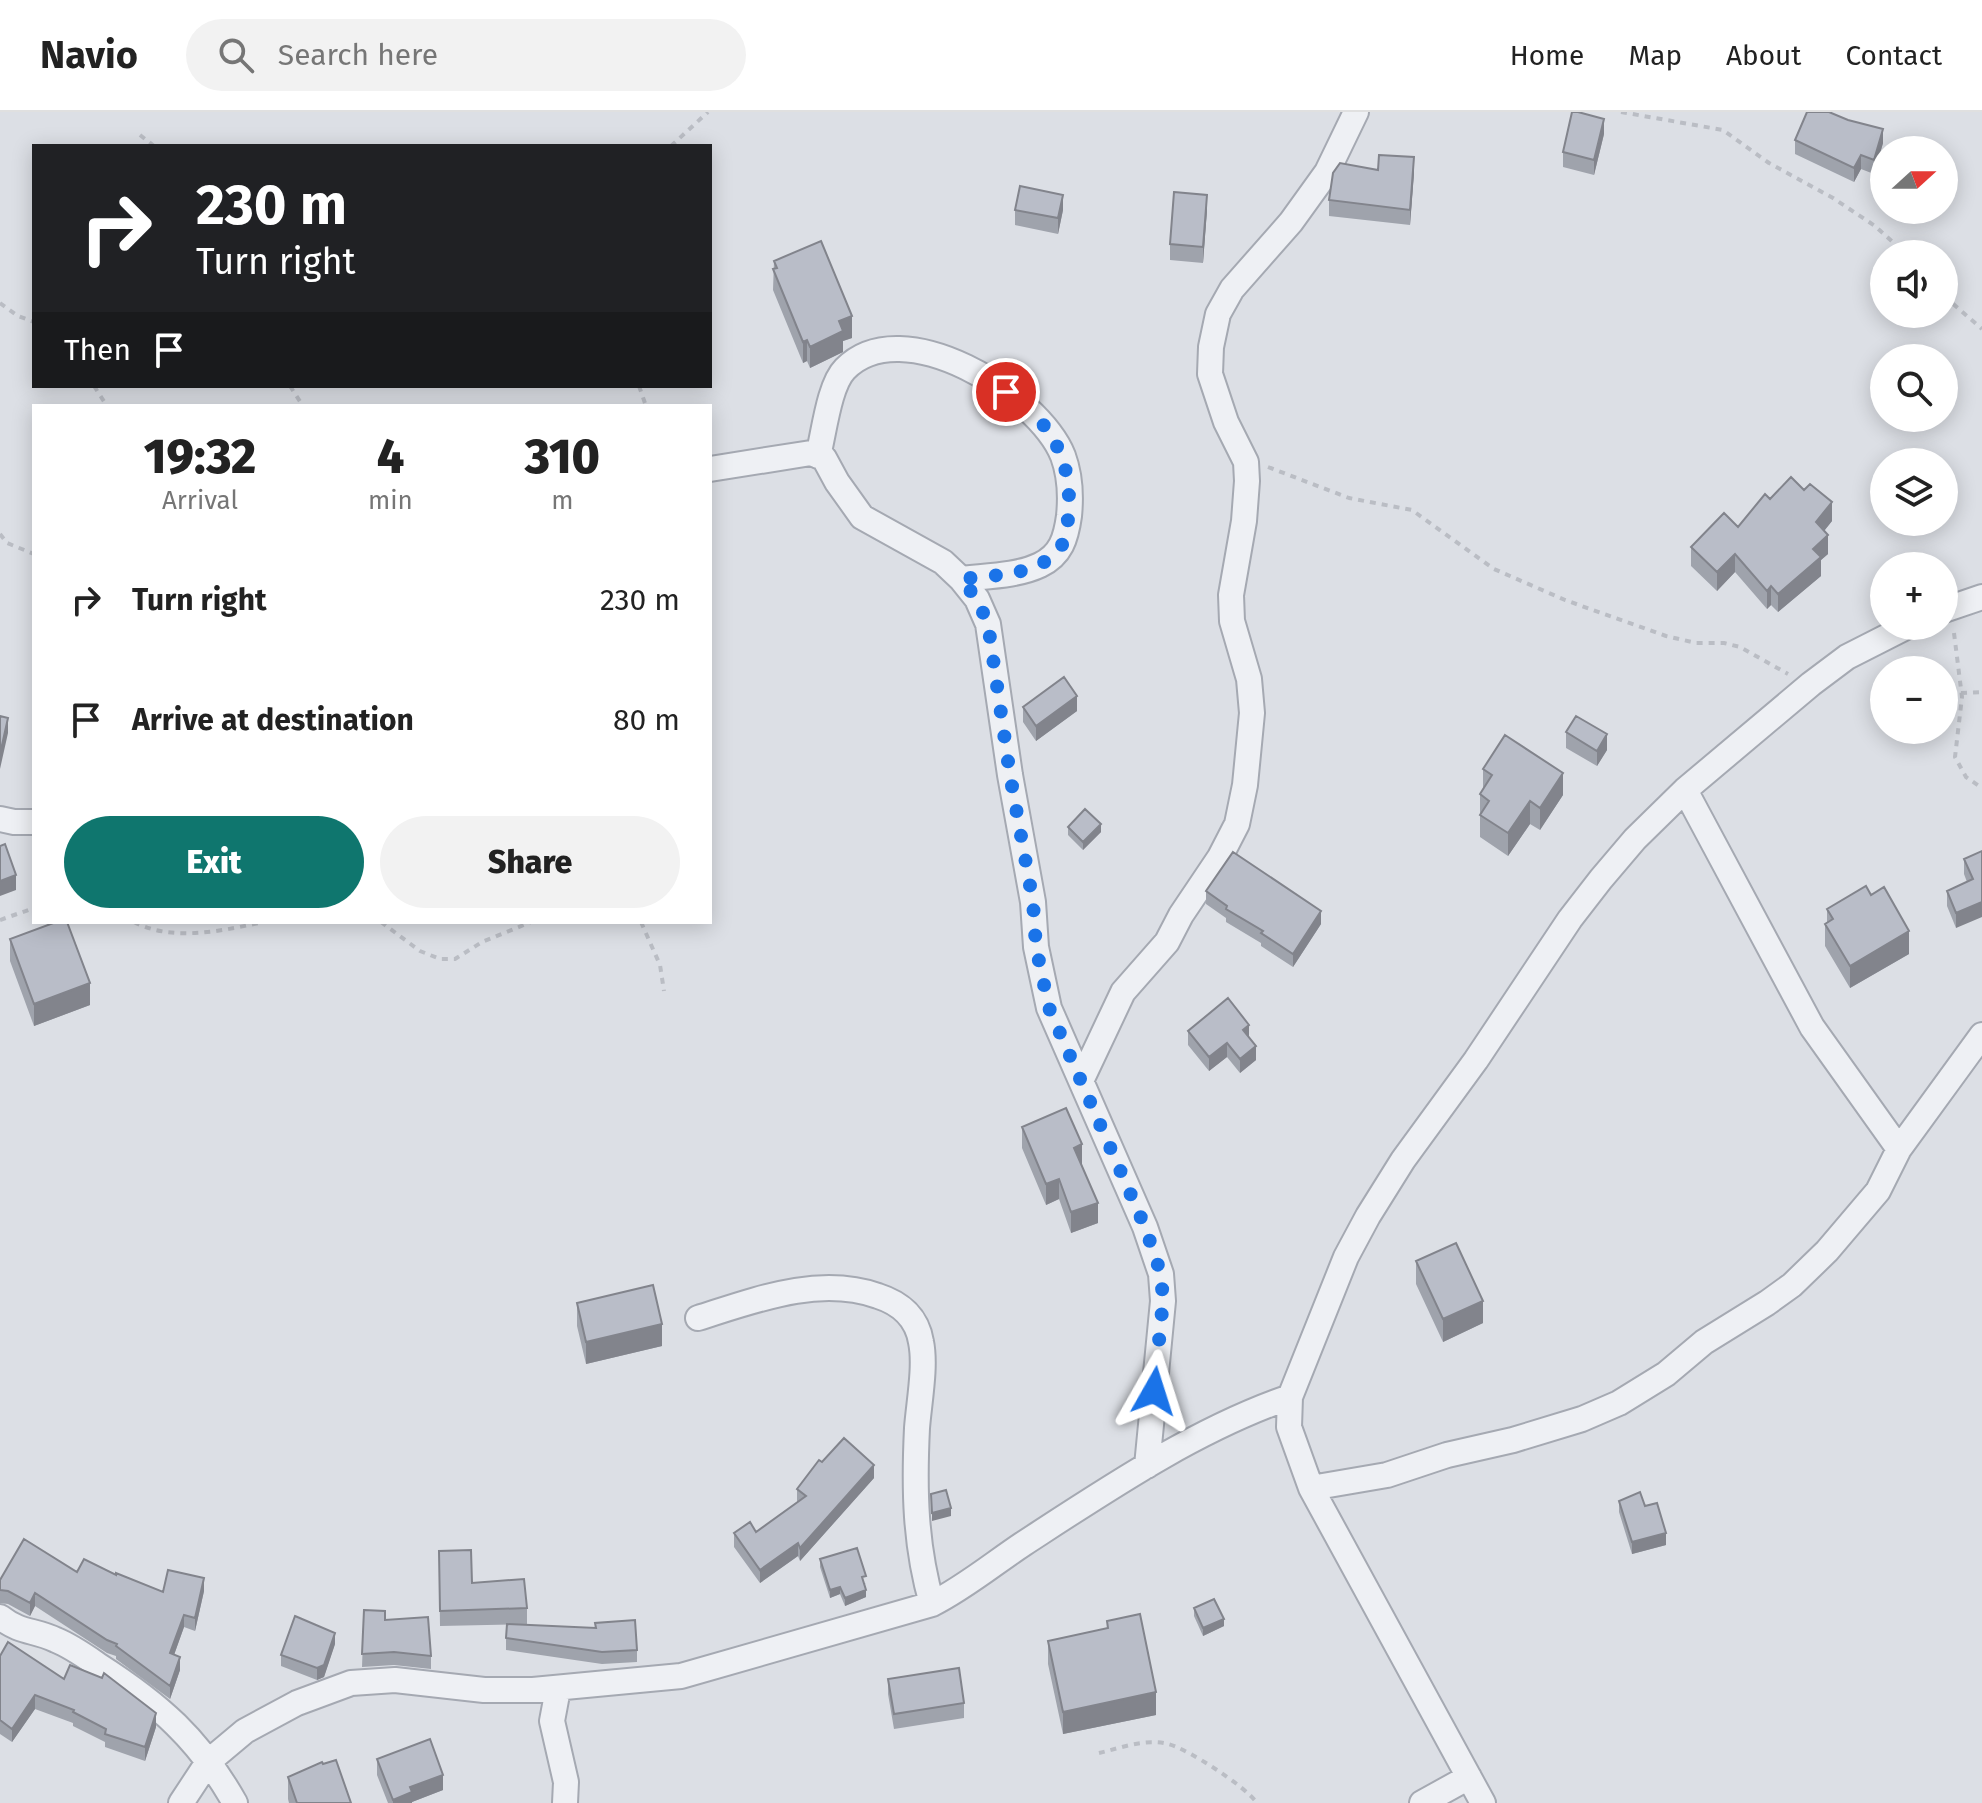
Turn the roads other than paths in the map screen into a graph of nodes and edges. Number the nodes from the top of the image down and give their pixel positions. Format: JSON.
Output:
{"nodes":[{"id":1,"x":1356,"y":112,"type":"edge"},
{"id":2,"x":818,"y":456,"type":"junction"},
{"id":3,"x":712,"y":469,"type":"edge"},
{"id":4,"x":961,"y":579,"type":"junction"},
{"id":5,"x":1982,"y":597,"type":"edge"},
{"id":6,"x":1958,"y":605,"type":"edge"},
{"id":7,"x":1880,"y":640,"type":"edge"},
{"id":8,"x":1685,"y":790,"type":"junction"},
{"id":9,"x":0,"y":819,"type":"edge"},
{"id":10,"x":32,"y":822,"type":"edge"},
{"id":11,"x":1982,"y":1035,"type":"edge"},
{"id":12,"x":1972,"y":1067,"type":"edge"},
{"id":13,"x":1081,"y":1081,"type":"junction"},
{"id":14,"x":1899,"y":1149,"type":"junction"},
{"id":15,"x":698,"y":1318,"type":"dead end"},
{"id":16,"x":1290,"y":1397,"type":"junction"},
{"id":17,"x":1147,"y":1466,"type":"junction"},
{"id":18,"x":1311,"y":1488,"type":"junction"},
{"id":19,"x":932,"y":1604,"type":"junction"},
{"id":20,"x":0,"y":1617,"type":"edge"},
{"id":21,"x":558,"y":1689,"type":"junction"},
{"id":22,"x":208,"y":1762,"type":"junction"},
{"id":23,"x":1469,"y":1777,"type":"junction"},
{"id":24,"x":176,"y":1801,"type":"edge"},
{"id":25,"x":235,"y":1803,"type":"edge"},
{"id":26,"x":565,"y":1803,"type":"edge"},
{"id":27,"x":1422,"y":1803,"type":"edge"},
{"id":28,"x":1483,"y":1803,"type":"edge"}],
"edges":[{"from":1,"to":13,"type":"street"},
{"from":2,"to":3,"type":"street"},
{"from":2,"to":4,"type":"street"},
{"from":2,"to":4,"type":"street"},
{"from":4,"to":13,"type":"street"},
{"from":5,"to":6,"type":"street"},
{"from":7,"to":8,"type":"street"},
{"from":8,"to":14,"type":"street"},
{"from":8,"to":16,"type":"street"},
{"from":9,"to":10,"type":"street"},
{"from":11,"to":12,"type":"street"},
{"from":12,"to":14,"type":"street"},
{"from":13,"to":17,"type":"street"},
{"from":14,"to":18,"type":"street"},
{"from":15,"to":19,"type":"street"},
{"from":16,"to":17,"type":"street"},
{"from":16,"to":18,"type":"street"},
{"from":17,"to":19,"type":"street"},
{"from":18,"to":23,"type":"street"},
{"from":19,"to":21,"type":"street"},
{"from":20,"to":22,"type":"street"},
{"from":21,"to":22,"type":"street"},
{"from":21,"to":26,"type":"street"},
{"from":22,"to":24,"type":"street"},
{"from":22,"to":25,"type":"street"},
{"from":23,"to":27,"type":"street"},
{"from":23,"to":28,"type":"street"}]}
